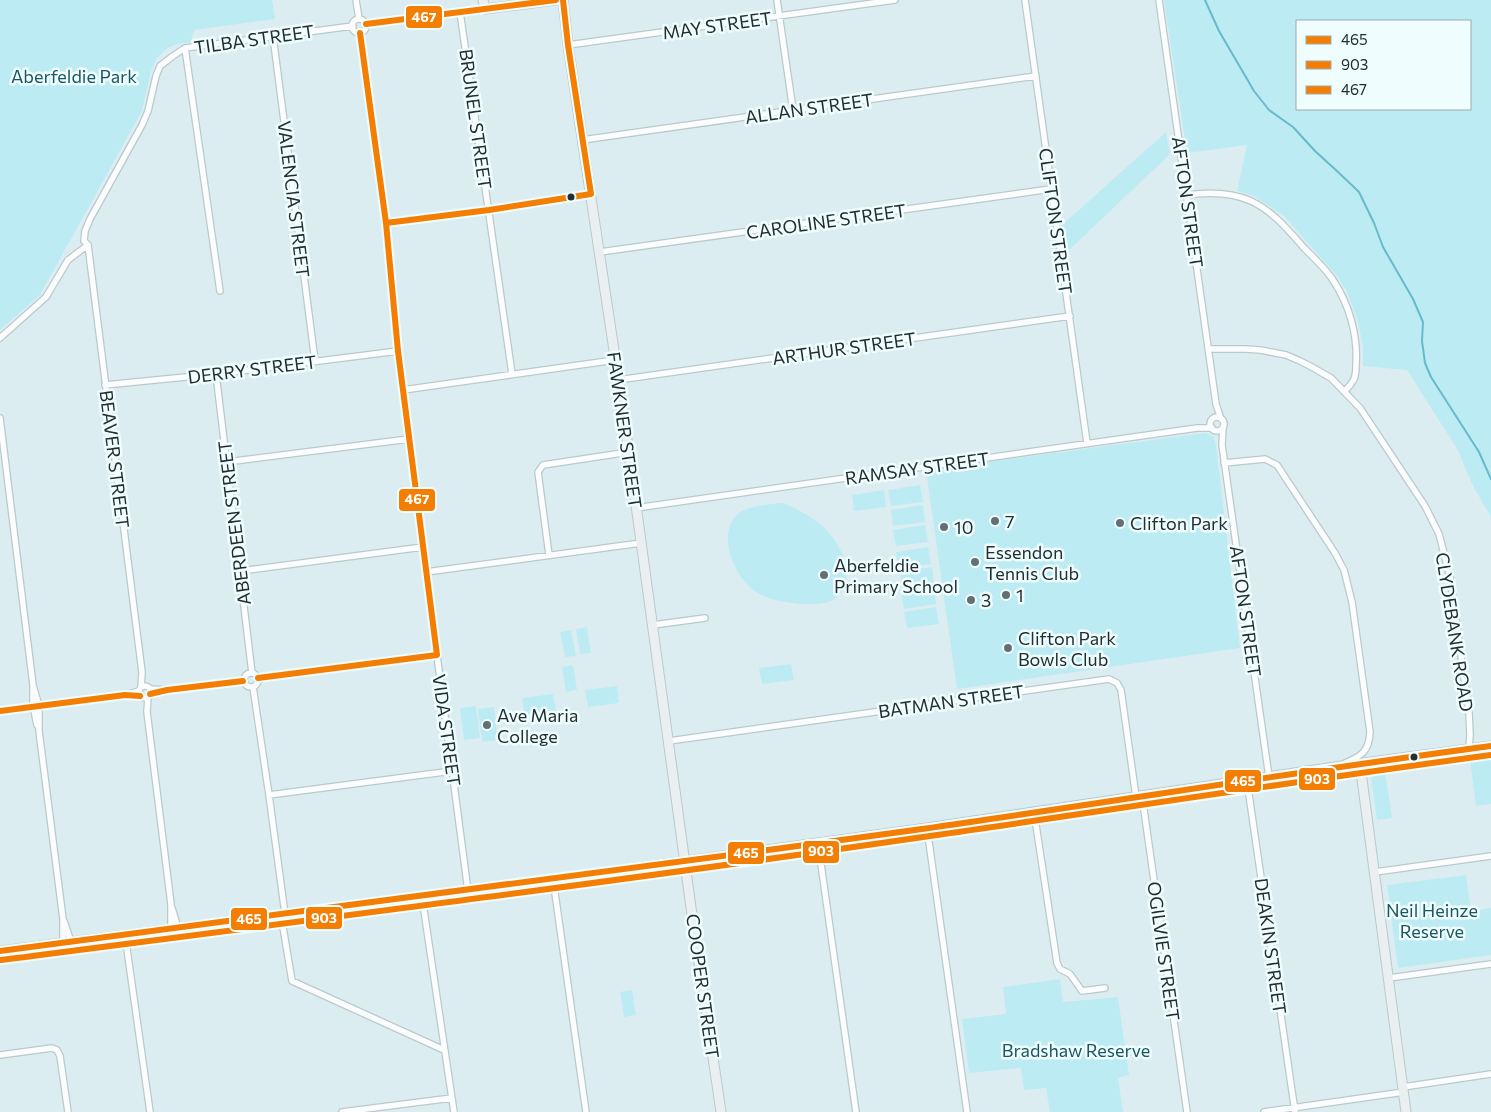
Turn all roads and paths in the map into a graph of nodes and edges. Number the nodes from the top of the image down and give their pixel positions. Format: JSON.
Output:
{"nodes":[{"id":1,"x":356,"y":0,"type":"edge"},
{"id":2,"x":556,"y":0,"type":"edge"},
{"id":3,"x":563,"y":0,"type":"edge"},
{"id":4,"x":777,"y":0,"type":"edge"},
{"id":5,"x":896,"y":0,"type":"edge"},
{"id":6,"x":1025,"y":0,"type":"edge"},
{"id":7,"x":1160,"y":0,"type":"edge"},
{"id":8,"x":484,"y":4,"type":"edge"},
{"id":9,"x":460,"y":12,"type":"junction"},
{"id":10,"x":780,"y":17,"type":"junction"},
{"id":11,"x":358,"y":19,"type":"junction"},
{"id":12,"x":366,"y":24,"type":"junction"},
{"id":13,"x":352,"y":26,"type":"junction"},
{"id":14,"x":360,"y":33,"type":"junction"},
{"id":15,"x":273,"y":36,"type":"junction"},
{"id":16,"x":568,"y":45,"type":"junction"},
{"id":17,"x":185,"y":48,"type":"junction"},
{"id":18,"x":160,"y":66,"type":"joint"},
{"id":19,"x":1036,"y":76,"type":"junction"},
{"id":20,"x":793,"y":110,"type":"junction"},
{"id":21,"x":582,"y":140,"type":"junction"},
{"id":22,"x":1051,"y":189,"type":"junction"},
{"id":23,"x":591,"y":194,"type":"junction"},
{"id":24,"x":1187,"y":195,"type":"junction"},
{"id":25,"x":489,"y":210,"type":"junction"},
{"id":26,"x":386,"y":223,"type":"junction"},
{"id":27,"x":88,"y":245,"type":"junction"},
{"id":28,"x":600,"y":252,"type":"junction"},
{"id":29,"x":220,"y":291,"type":"dead end"},
{"id":30,"x":1070,"y":316,"type":"junction"},
{"id":31,"x":0,"y":338,"type":"edge"},
{"id":32,"x":1209,"y":349,"type":"junction"},
{"id":33,"x":398,"y":350,"type":"junction"},
{"id":34,"x":615,"y":360,"type":"junction"},
{"id":35,"x":315,"y":361,"type":"junction"},
{"id":36,"x":216,"y":374,"type":"junction"},
{"id":37,"x":512,"y":374,"type":"junction"},
{"id":38,"x":618,"y":380,"type":"junction"},
{"id":39,"x":105,"y":384,"type":"junction"},
{"id":40,"x":403,"y":390,"type":"junction"},
{"id":41,"x":1344,"y":391,"type":"junction"},
{"id":42,"x":1216,"y":404,"type":"junction"},
{"id":43,"x":0,"y":418,"type":"edge"},
{"id":44,"x":1221,"y":419,"type":"junction"},
{"id":45,"x":1213,"y":425,"type":"junction"},
{"id":46,"x":1223,"y":428,"type":"junction"},
{"id":47,"x":409,"y":439,"type":"junction"},
{"id":48,"x":1087,"y":443,"type":"junction"},
{"id":49,"x":1222,"y":445,"type":"junction"},
{"id":50,"x":629,"y":452,"type":"junction"},
{"id":51,"x":227,"y":462,"type":"junction"},
{"id":52,"x":1224,"y":463,"type":"junction"},
{"id":53,"x":636,"y":508,"type":"junction"},
{"id":54,"x":641,"y":543,"type":"junction"},
{"id":55,"x":423,"y":547,"type":"junction"},
{"id":56,"x":549,"y":556,"type":"junction"},
{"id":57,"x":240,"y":572,"type":"junction"},
{"id":58,"x":426,"y":572,"type":"junction"},
{"id":59,"x":705,"y":618,"type":"dead end"},
{"id":60,"x":653,"y":625,"type":"junction"},
{"id":61,"x":437,"y":656,"type":"junction"},
{"id":62,"x":252,"y":673,"type":"junction"},
{"id":63,"x":258,"y":678,"type":"junction"},
{"id":64,"x":243,"y":681,"type":"junction"},
{"id":65,"x":253,"y":687,"type":"junction"},
{"id":66,"x":145,"y":692,"type":"junction"},
{"id":67,"x":36,"y":706,"type":"junction"},
{"id":68,"x":0,"y":711,"type":"edge"},
{"id":69,"x":669,"y":741,"type":"junction"},
{"id":70,"x":1491,"y":746,"type":"edge"},
{"id":71,"x":1469,"y":749,"type":"junction"},
{"id":72,"x":1360,"y":764,"type":"junction"},
{"id":73,"x":1332,"y":768,"type":"junction"},
{"id":74,"x":452,"y":771,"type":"junction"},
{"id":75,"x":1269,"y":777,"type":"junction"},
{"id":76,"x":1247,"y":781,"type":"junction"},
{"id":77,"x":269,"y":795,"type":"junction"},
{"id":78,"x":1139,"y":797,"type":"junction"},
{"id":79,"x":1034,"y":812,"type":"junction"},
{"id":80,"x":927,"y":828,"type":"junction"},
{"id":81,"x":818,"y":843,"type":"junction"},
{"id":82,"x":1491,"y":856,"type":"edge"},
{"id":83,"x":686,"y":860,"type":"junction"},
{"id":84,"x":1375,"y":872,"type":"junction"},
{"id":85,"x":553,"y":879,"type":"junction"},
{"id":86,"x":468,"y":891,"type":"junction"},
{"id":87,"x":422,"y":897,"type":"junction"},
{"id":88,"x":283,"y":915,"type":"junction"},
{"id":89,"x":174,"y":929,"type":"junction"},
{"id":90,"x":125,"y":935,"type":"junction"},
{"id":91,"x":67,"y":943,"type":"junction"},
{"id":92,"x":0,"y":951,"type":"edge"},
{"id":93,"x":1491,"y":964,"type":"edge"},
{"id":94,"x":1389,"y":978,"type":"junction"},
{"id":95,"x":1105,"y":988,"type":"dead end"},
{"id":96,"x":444,"y":1050,"type":"junction"},
{"id":97,"x":0,"y":1055,"type":"edge"},
{"id":98,"x":1491,"y":1074,"type":"edge"},
{"id":99,"x":1404,"y":1090,"type":"junction"},
{"id":100,"x":452,"y":1098,"type":"junction"},
{"id":101,"x":1186,"y":1110,"type":"edge"},
{"id":102,"x":1294,"y":1110,"type":"edge"},
{"id":103,"x":68,"y":1112,"type":"edge"},
{"id":104,"x":150,"y":1112,"type":"edge"},
{"id":105,"x":342,"y":1112,"type":"edge"},
{"id":106,"x":454,"y":1112,"type":"edge"},
{"id":107,"x":586,"y":1112,"type":"edge"},
{"id":108,"x":721,"y":1112,"type":"edge"},
{"id":109,"x":856,"y":1112,"type":"edge"},
{"id":110,"x":968,"y":1112,"type":"edge"},
{"id":111,"x":1264,"y":1112,"type":"edge"},
{"id":112,"x":1406,"y":1112,"type":"edge"}],
"edges":[{"from":1,"to":11,"type":"street"},
{"from":2,"to":8,"type":"main road"},
{"from":3,"to":16,"type":"main road","name":"FAWKNER STREET"},
{"from":4,"to":10,"type":"street"},
{"from":5,"to":10,"type":"street","name":"MAY STREET"},
{"from":6,"to":19,"type":"street","name":"CLIFTON STREET"},
{"from":7,"to":24,"type":"street","name":"AFTON STREET"},
{"from":8,"to":9,"type":"street"},
{"from":9,"to":12,"type":"street"},
{"from":9,"to":25,"type":"street","name":"BRUNEL STREET"},
{"from":10,"to":16,"type":"street","name":"MAY STREET"},
{"from":10,"to":20,"type":"street"},
{"from":11,"to":12,"type":"street"},
{"from":11,"to":13,"type":"street"},
{"from":12,"to":14,"type":"street"},
{"from":13,"to":14,"type":"street"},
{"from":13,"to":15,"type":"street","name":"TILBA STREET"},
{"from":14,"to":26,"type":"street","name":"VIDA STREET"},
{"from":15,"to":17,"type":"street","name":"TILBA STREET"},
{"from":15,"to":35,"type":"street","name":"VALENCIA STREET"},
{"from":16,"to":21,"type":"main road","name":"FAWKNER STREET"},
{"from":17,"to":18,"type":"street","name":"TILBA STREET"},
{"from":17,"to":29,"type":"street"},
{"from":18,"to":27,"type":"street","name":"BEAVER STREET"},
{"from":19,"to":20,"type":"street","name":"ALLAN STREET"},
{"from":19,"to":22,"type":"street","name":"CLIFTON STREET"},
{"from":20,"to":21,"type":"street","name":"ALLAN STREET"},
{"from":21,"to":23,"type":"main road","name":"FAWKNER STREET"},
{"from":22,"to":28,"type":"street","name":"CAROLINE STREET"},
{"from":22,"to":30,"type":"street","name":"CLIFTON STREET"},
{"from":23,"to":25,"type":"street"},
{"from":23,"to":28,"type":"main road","name":"FAWKNER STREET"},
{"from":24,"to":32,"type":"street","name":"AFTON STREET"},
{"from":24,"to":41,"type":"street"},
{"from":25,"to":26,"type":"street"},
{"from":25,"to":37,"type":"street","name":"BRUNEL STREET"},
{"from":26,"to":33,"type":"street","name":"VIDA STREET"},
{"from":27,"to":31,"type":"street"},
{"from":27,"to":39,"type":"street","name":"BEAVER STREET"},
{"from":28,"to":34,"type":"main road","name":"FAWKNER STREET"},
{"from":30,"to":38,"type":"street","name":"ARTHUR STREET"},
{"from":30,"to":48,"type":"street","name":"CLIFTON STREET"},
{"from":32,"to":41,"type":"street","name":"CLYDEBANK ROAD"},
{"from":32,"to":42,"type":"street","name":"AFTON STREET"},
{"from":33,"to":35,"type":"street","name":"DERRY STREET"},
{"from":33,"to":40,"type":"street","name":"VIDA STREET"},
{"from":34,"to":37,"type":"street"},
{"from":34,"to":38,"type":"main road","name":"FAWKNER STREET"},
{"from":35,"to":36,"type":"street","name":"DERRY STREET"},
{"from":36,"to":39,"type":"street","name":"DERRY STREET"},
{"from":36,"to":51,"type":"street","name":"ABERDEEN STREET"},
{"from":37,"to":40,"type":"street"},
{"from":38,"to":50,"type":"main road","name":"FAWKNER STREET"},
{"from":39,"to":66,"type":"street","name":"BEAVER STREET"},
{"from":40,"to":47,"type":"street","name":"VIDA STREET"},
{"from":41,"to":71,"type":"street","name":"CLYDEBANK ROAD"},
{"from":42,"to":44,"type":"street","name":"AFTON STREET"},
{"from":42,"to":45,"type":"street","name":"AFTON STREET"},
{"from":43,"to":67,"type":"street"},
{"from":44,"to":45,"type":"street","name":"RAMSAY STREET"},
{"from":44,"to":46,"type":"street","name":"AFTON STREET"},
{"from":45,"to":46,"type":"street"},
{"from":45,"to":48,"type":"street","name":"RAMSAY STREET"},
{"from":45,"to":49,"type":"street","name":"AFTON STREET"},
{"from":46,"to":49,"type":"street","name":"AFTON STREET"},
{"from":47,"to":51,"type":"street"},
{"from":47,"to":55,"type":"street","name":"VIDA STREET"},
{"from":48,"to":53,"type":"street","name":"RAMSAY STREET"},
{"from":49,"to":52,"type":"street","name":"AFTON STREET"},
{"from":50,"to":53,"type":"main road","name":"FAWKNER STREET"},
{"from":50,"to":56,"type":"street"},
{"from":51,"to":57,"type":"street","name":"ABERDEEN STREET"},
{"from":52,"to":73,"type":"street"},
{"from":52,"to":75,"type":"street","name":"AFTON STREET"},
{"from":53,"to":54,"type":"main road","name":"FAWKNER STREET"},
{"from":54,"to":56,"type":"street"},
{"from":54,"to":60,"type":"main road","name":"FAWKNER STREET"},
{"from":55,"to":57,"type":"street"},
{"from":55,"to":58,"type":"street","name":"VIDA STREET"},
{"from":56,"to":58,"type":"street"},
{"from":57,"to":62,"type":"street","name":"ABERDEEN STREET"},
{"from":58,"to":61,"type":"street","name":"VIDA STREET"},
{"from":59,"to":60,"type":"street"},
{"from":60,"to":69,"type":"main road","name":"FAWKNER STREET"},
{"from":61,"to":63,"type":"street"},
{"from":61,"to":74,"type":"street","name":"VIDA STREET"},
{"from":62,"to":63,"type":"street"},
{"from":62,"to":64,"type":"street"},
{"from":63,"to":65,"type":"street"},
{"from":64,"to":65,"type":"street"},
{"from":64,"to":66,"type":"street"},
{"from":65,"to":77,"type":"street"},
{"from":66,"to":67,"type":"street"},
{"from":66,"to":89,"type":"street","name":"BEAVER STREET"},
{"from":67,"to":68,"type":"street"},
{"from":67,"to":91,"type":"street"},
{"from":69,"to":78,"type":"street","name":"BATMAN STREET"},
{"from":69,"to":83,"type":"main road","name":"FAWKNER STREET"},
{"from":70,"to":71,"type":"main road"},
{"from":71,"to":72,"type":"main road"},
{"from":72,"to":73,"type":"main road"},
{"from":72,"to":84,"type":"main road"},
{"from":73,"to":75,"type":"main road"},
{"from":74,"to":77,"type":"street"},
{"from":74,"to":86,"type":"street","name":"VIDA STREET"},
{"from":75,"to":76,"type":"main road"},
{"from":76,"to":78,"type":"main road"},
{"from":76,"to":102,"type":"street","name":"DEAKIN STREET"},
{"from":77,"to":88,"type":"street"},
{"from":78,"to":79,"type":"main road"},
{"from":78,"to":101,"type":"street","name":"OGILVIE STREET"},
{"from":79,"to":80,"type":"main road"},
{"from":79,"to":95,"type":"street"},
{"from":80,"to":81,"type":"main road"},
{"from":80,"to":110,"type":"street"},
{"from":81,"to":83,"type":"main road"},
{"from":81,"to":109,"type":"street"},
{"from":82,"to":84,"type":"street"},
{"from":83,"to":85,"type":"main road"},
{"from":83,"to":108,"type":"main road","name":"COOPER STREET"},
{"from":84,"to":94,"type":"main road"},
{"from":85,"to":86,"type":"main road"},
{"from":85,"to":107,"type":"street"},
{"from":86,"to":87,"type":"main road"},
{"from":87,"to":88,"type":"main road"},
{"from":87,"to":96,"type":"street"},
{"from":88,"to":89,"type":"main road"},
{"from":88,"to":96,"type":"street"},
{"from":89,"to":90,"type":"main road"},
{"from":90,"to":91,"type":"main road"},
{"from":90,"to":104,"type":"street"},
{"from":91,"to":92,"type":"main road"},
{"from":93,"to":94,"type":"street"},
{"from":94,"to":99,"type":"main road"},
{"from":96,"to":100,"type":"street"},
{"from":97,"to":103,"type":"street"},
{"from":98,"to":99,"type":"street"},
{"from":99,"to":102,"type":"street"},
{"from":99,"to":112,"type":"main road"},
{"from":100,"to":105,"type":"street"},
{"from":100,"to":106,"type":"street"},
{"from":102,"to":111,"type":"street"}]}
